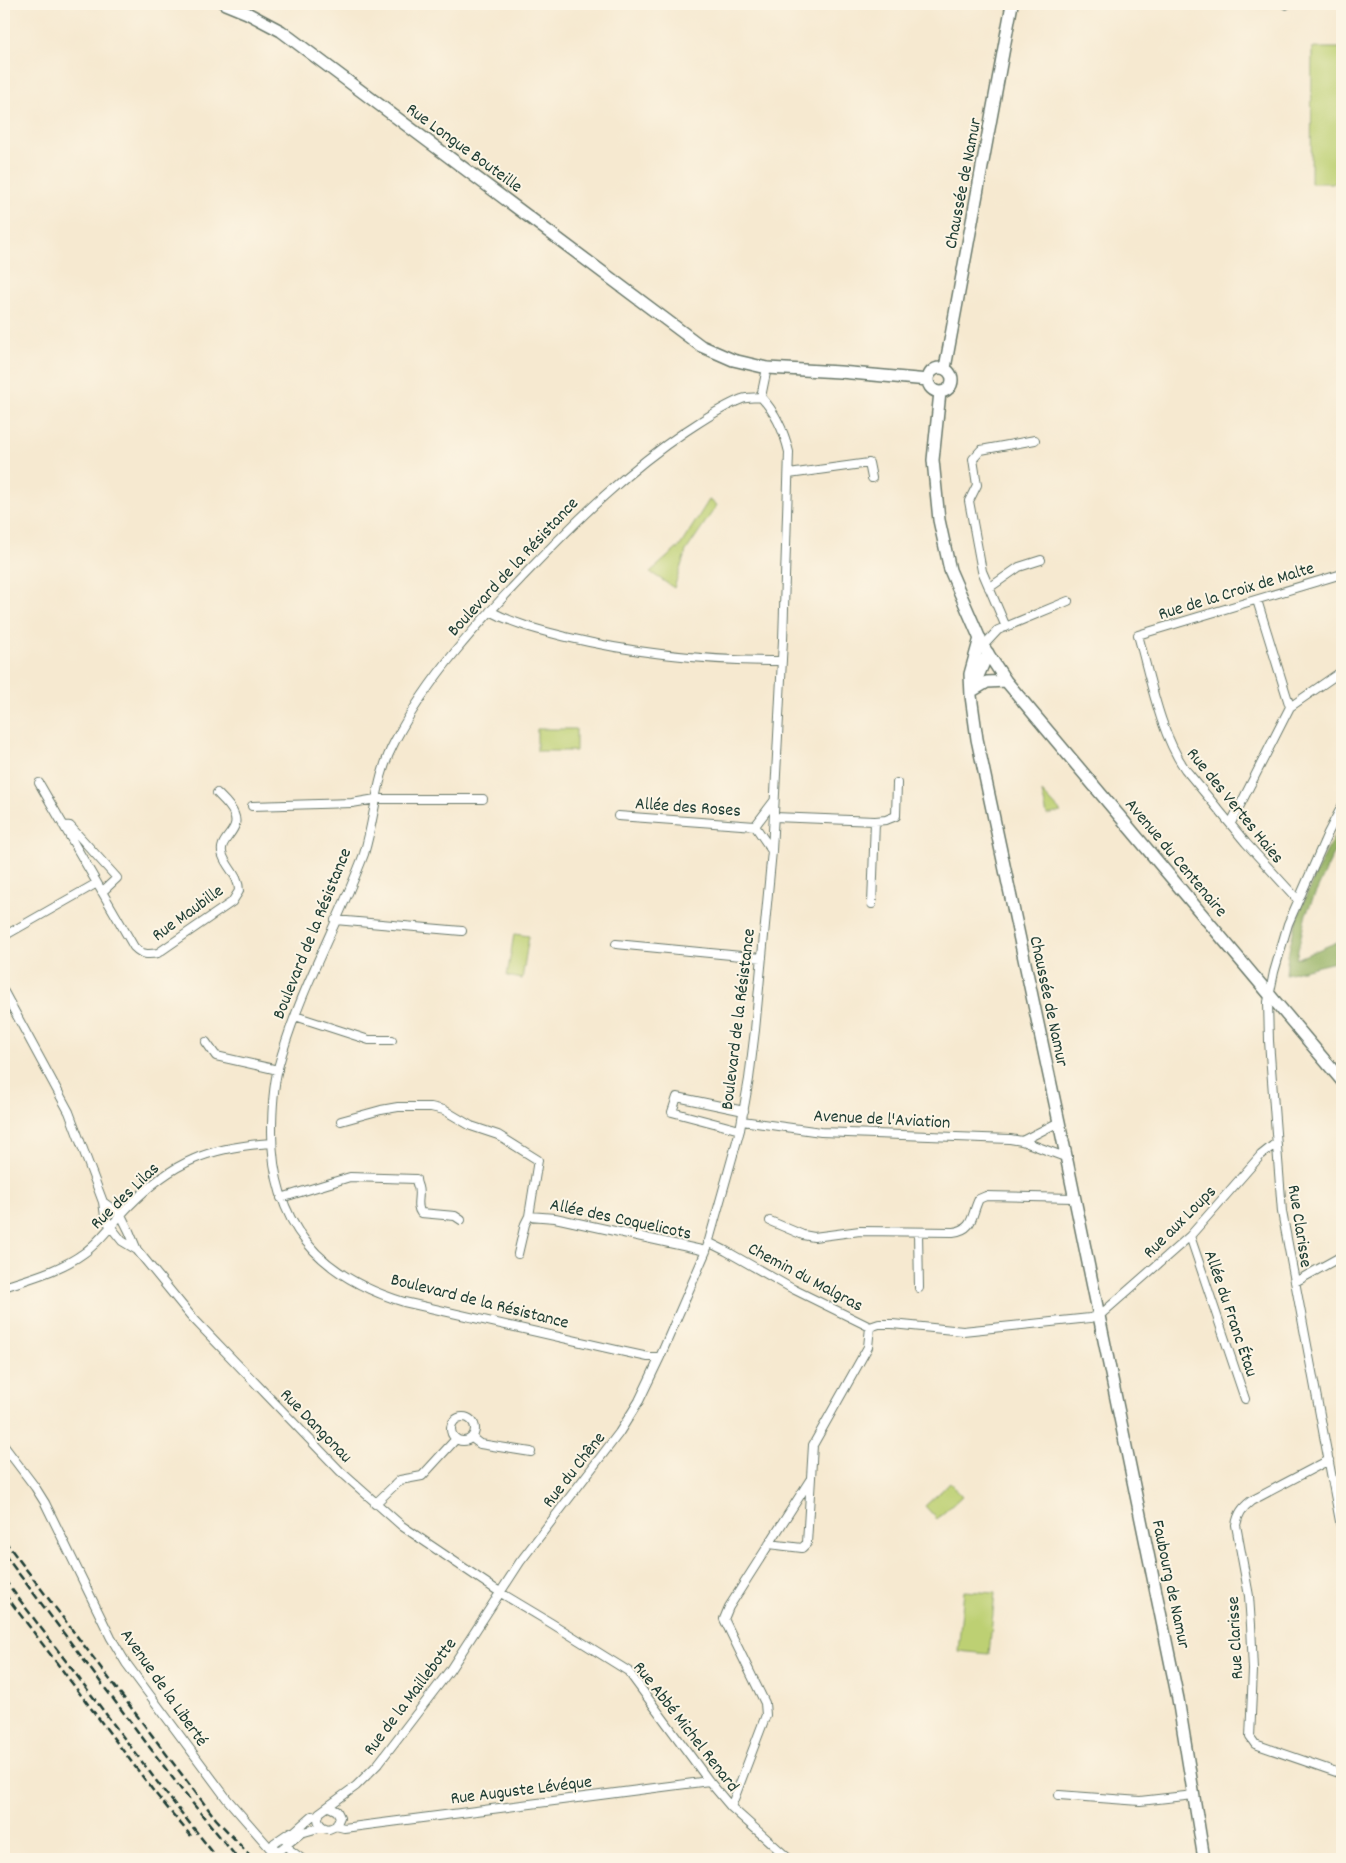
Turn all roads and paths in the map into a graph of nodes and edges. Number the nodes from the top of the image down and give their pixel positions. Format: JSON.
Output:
{"nodes":[{"id":1,"x":225,"y":4,"type":"edge"},
{"id":2,"x":1012,"y":4,"type":"edge"},
{"id":3,"x":767,"y":368,"type":"junction"},
{"id":4,"x":945,"y":368,"type":"junction"},
{"id":5,"x":928,"y":380,"type":"junction"},
{"id":6,"x":940,"y":392,"type":"junction"},
{"id":7,"x":761,"y":397,"type":"junction"},
{"id":8,"x":1036,"y":440,"type":"dead end"},
{"id":9,"x":789,"y":474,"type":"junction"},
{"id":10,"x":872,"y":478,"type":"dead end"},
{"id":11,"x":1041,"y":560,"type":"dead end"},
{"id":12,"x":1342,"y":574,"type":"edge"},
{"id":13,"x":989,"y":588,"type":"junction"},
{"id":14,"x":1257,"y":600,"type":"junction"},
{"id":15,"x":1068,"y":601,"type":"dead end"},
{"id":16,"x":490,"y":611,"type":"junction"},
{"id":17,"x":1006,"y":627,"type":"junction"},
{"id":18,"x":1138,"y":635,"type":"joint"},
{"id":19,"x":984,"y":646,"type":"junction"},
{"id":20,"x":782,"y":662,"type":"junction"},
{"id":21,"x":1342,"y":671,"type":"edge"},
{"id":22,"x":1006,"y":681,"type":"junction"},
{"id":23,"x":971,"y":692,"type":"junction"},
{"id":24,"x":1290,"y":706,"type":"junction"},
{"id":25,"x":39,"y":783,"type":"dead end"},
{"id":26,"x":897,"y":783,"type":"dead end"},
{"id":27,"x":217,"y":793,"type":"dead end"},
{"id":28,"x":376,"y":799,"type":"junction"},
{"id":29,"x":483,"y":799,"type":"dead end"},
{"id":30,"x":774,"y":801,"type":"junction"},
{"id":31,"x":252,"y":806,"type":"dead end"},
{"id":32,"x":1342,"y":806,"type":"edge"},
{"id":33,"x":618,"y":816,"type":"dead end"},
{"id":34,"x":774,"y":816,"type":"junction"},
{"id":35,"x":876,"y":821,"type":"junction"},
{"id":36,"x":1231,"y":823,"type":"junction"},
{"id":37,"x":63,"y":825,"type":"junction"},
{"id":38,"x":755,"y":826,"type":"junction"},
{"id":39,"x":772,"y":852,"type":"junction"},
{"id":40,"x":97,"y":883,"type":"junction"},
{"id":41,"x":102,"y":892,"type":"junction"},
{"id":42,"x":1298,"y":900,"type":"junction"},
{"id":43,"x":872,"y":904,"type":"dead end"},
{"id":44,"x":335,"y":920,"type":"junction"},
{"id":45,"x":462,"y":931,"type":"dead end"},
{"id":46,"x":4,"y":936,"type":"edge"},
{"id":47,"x":616,"y":944,"type":"dead end"},
{"id":48,"x":762,"y":958,"type":"junction"},
{"id":49,"x":4,"y":992,"type":"edge"},
{"id":50,"x":1269,"y":994,"type":"junction"},
{"id":51,"x":295,"y":1016,"type":"junction"},
{"id":52,"x":392,"y":1040,"type":"dead end"},
{"id":53,"x":206,"y":1042,"type":"dead end"},
{"id":54,"x":278,"y":1070,"type":"junction"},
{"id":55,"x":1342,"y":1081,"type":"edge"},
{"id":56,"x":744,"y":1111,"type":"junction"},
{"id":57,"x":742,"y":1120,"type":"junction"},
{"id":58,"x":340,"y":1121,"type":"dead end"},
{"id":59,"x":1059,"y":1122,"type":"junction"},
{"id":60,"x":740,"y":1130,"type":"junction"},
{"id":61,"x":1022,"y":1141,"type":"junction"},
{"id":62,"x":272,"y":1143,"type":"junction"},
{"id":63,"x":1276,"y":1143,"type":"junction"},
{"id":64,"x":1065,"y":1157,"type":"junction"},
{"id":65,"x":280,"y":1198,"type":"junction"},
{"id":66,"x":1073,"y":1198,"type":"junction"},
{"id":67,"x":103,"y":1202,"type":"junction"},
{"id":68,"x":121,"y":1215,"type":"junction"},
{"id":69,"x":529,"y":1216,"type":"junction"},
{"id":70,"x":461,"y":1220,"type":"dead end"},
{"id":71,"x":770,"y":1221,"type":"dead end"},
{"id":72,"x":110,"y":1226,"type":"junction"},
{"id":73,"x":918,"y":1232,"type":"junction"},
{"id":74,"x":1190,"y":1236,"type":"junction"},
{"id":75,"x":708,"y":1242,"type":"junction"},
{"id":76,"x":137,"y":1250,"type":"junction"},
{"id":77,"x":706,"y":1251,"type":"junction"},
{"id":78,"x":518,"y":1254,"type":"dead end"},
{"id":79,"x":1342,"y":1256,"type":"edge"},
{"id":80,"x":1295,"y":1282,"type":"junction"},
{"id":81,"x":4,"y":1287,"type":"edge"},
{"id":82,"x":919,"y":1288,"type":"dead end"},
{"id":83,"x":1099,"y":1316,"type":"junction"},
{"id":84,"x":870,"y":1327,"type":"junction"},
{"id":85,"x":660,"y":1357,"type":"junction"},
{"id":86,"x":1245,"y":1399,"type":"dead end"},
{"id":87,"x":472,"y":1438,"type":"junction"},
{"id":88,"x":456,"y":1440,"type":"junction"},
{"id":89,"x":4,"y":1446,"type":"edge"},
{"id":90,"x":531,"y":1452,"type":"dead end"},
{"id":91,"x":1329,"y":1460,"type":"junction"},
{"id":92,"x":810,"y":1480,"type":"junction"},
{"id":93,"x":375,"y":1504,"type":"junction"},
{"id":94,"x":1342,"y":1532,"type":"edge"},
{"id":95,"x":770,"y":1544,"type":"junction"},
{"id":96,"x":501,"y":1593,"type":"junction"},
{"id":97,"x":1342,"y":1774,"type":"edge"},
{"id":98,"x":709,"y":1781,"type":"junction"},
{"id":99,"x":1059,"y":1795,"type":"dead end"},
{"id":100,"x":1194,"y":1795,"type":"junction"},
{"id":101,"x":329,"y":1807,"type":"junction"},
{"id":102,"x":731,"y":1807,"type":"junction"},
{"id":103,"x":319,"y":1815,"type":"junction"},
{"id":104,"x":301,"y":1824,"type":"junction"},
{"id":105,"x":336,"y":1826,"type":"junction"},
{"id":106,"x":322,"y":1827,"type":"junction"},
{"id":107,"x":287,"y":1844,"type":"junction"},
{"id":108,"x":275,"y":1854,"type":"junction"},
{"id":109,"x":302,"y":1859,"type":"edge"},
{"id":110,"x":789,"y":1859,"type":"edge"},
{"id":111,"x":1204,"y":1859,"type":"edge"}],
"edges":[{"from":1,"to":3,"type":"street","name":"Rue Longue Bouteille"},
{"from":2,"to":4,"type":"street","name":"Chaussée de Namur"},
{"from":3,"to":5,"type":"street"},
{"from":3,"to":7,"type":"street"},
{"from":4,"to":5,"type":"street"},
{"from":4,"to":6,"type":"street"},
{"from":5,"to":6,"type":"street"},
{"from":6,"to":19,"type":"street","name":"Avenue du Centenaire"},
{"from":7,"to":9,"type":"street","name":"Boulevard de la Résistance"},
{"from":7,"to":16,"type":"street","name":"Boulevard de la Résistance"},
{"from":8,"to":13,"type":"street"},
{"from":9,"to":10,"type":"street"},
{"from":9,"to":20,"type":"street","name":"Boulevard de la Résistance"},
{"from":11,"to":13,"type":"street"},
{"from":12,"to":14,"type":"street","name":"Rue de la Croix de Malte"},
{"from":13,"to":17,"type":"street"},
{"from":14,"to":18,"type":"street","name":"Rue de la Croix de Malte"},
{"from":14,"to":24,"type":"street"},
{"from":15,"to":17,"type":"street"},
{"from":16,"to":20,"type":"street"},
{"from":16,"to":28,"type":"street","name":"Boulevard de la Résistance"},
{"from":17,"to":19,"type":"street"},
{"from":18,"to":36,"type":"street","name":"Rue des Vertes Haies"},
{"from":19,"to":22,"type":"street","name":"Avenue du Centenaire"},
{"from":19,"to":23,"type":"street"},
{"from":19,"to":23,"type":"street","name":"Chaussée de Namur"},
{"from":20,"to":30,"type":"street","name":"Boulevard de la Résistance"},
{"from":21,"to":24,"type":"street"},
{"from":22,"to":23,"type":"street"},
{"from":22,"to":50,"type":"street","name":"Avenue du Centenaire"},
{"from":23,"to":59,"type":"street","name":"Chaussée de Namur"},
{"from":24,"to":36,"type":"street"},
{"from":25,"to":37,"type":"street","name":"Rue Maubille"},
{"from":26,"to":35,"type":"street"},
{"from":27,"to":41,"type":"street","name":"Rue Maubille"},
{"from":28,"to":29,"type":"street"},
{"from":28,"to":31,"type":"street"},
{"from":28,"to":44,"type":"street","name":"Boulevard de la Résistance"},
{"from":30,"to":34,"type":"street","name":"Boulevard de la Résistance"},
{"from":30,"to":38,"type":"street","name":"Allée des Roses"},
{"from":32,"to":42,"type":"street","name":"Rue Clarisse"},
{"from":33,"to":38,"type":"street","name":"Allée des Roses"},
{"from":34,"to":35,"type":"street"},
{"from":34,"to":39,"type":"street","name":"Boulevard de la Résistance"},
{"from":35,"to":43,"type":"street"},
{"from":36,"to":42,"type":"street","name":"Rue des Vertes Haies"},
{"from":37,"to":40,"type":"street","name":"Rue Maubille"},
{"from":37,"to":41,"type":"street","name":"Rue Maubille"},
{"from":38,"to":39,"type":"street","name":"Allée des Roses"},
{"from":39,"to":48,"type":"street","name":"Boulevard de la Résistance"},
{"from":40,"to":41,"type":"street","name":"Rue Maubille"},
{"from":40,"to":46,"type":"street"},
{"from":42,"to":50,"type":"street","name":"Rue Clarisse"},
{"from":44,"to":45,"type":"street"},
{"from":44,"to":51,"type":"street","name":"Boulevard de la Résistance"},
{"from":47,"to":48,"type":"street"},
{"from":48,"to":56,"type":"street","name":"Boulevard de la Résistance"},
{"from":49,"to":67,"type":"street"},
{"from":50,"to":55,"type":"street","name":"Avenue du Centenaire"},
{"from":50,"to":63,"type":"street","name":"Rue Clarisse"},
{"from":51,"to":52,"type":"street"},
{"from":51,"to":54,"type":"street","name":"Boulevard de la Résistance"},
{"from":53,"to":54,"type":"street"},
{"from":54,"to":62,"type":"street","name":"Boulevard de la Résistance"},
{"from":56,"to":57,"type":"street","name":"Boulevard de la Résistance"},
{"from":56,"to":60,"type":"street"},
{"from":57,"to":60,"type":"street","name":"Boulevard de la Résistance"},
{"from":57,"to":61,"type":"street","name":"Avenue de l'Aviation"},
{"from":58,"to":69,"type":"street","name":"Allée des Coquelicots"},
{"from":59,"to":61,"type":"street"},
{"from":59,"to":64,"type":"street","name":"Chaussée de Namur"},
{"from":60,"to":75,"type":"street","name":"Boulevard de la Résistance"},
{"from":61,"to":64,"type":"street","name":"Avenue de l'Aviation"},
{"from":62,"to":65,"type":"street","name":"Boulevard de la Résistance"},
{"from":62,"to":68,"type":"street","name":"Rue des Lilas"},
{"from":63,"to":74,"type":"street","name":"Rue aux Loups"},
{"from":63,"to":80,"type":"street","name":"Rue Clarisse"},
{"from":64,"to":66,"type":"street","name":"Chaussée de Namur"},
{"from":65,"to":70,"type":"street"},
{"from":65,"to":85,"type":"street","name":"Boulevard de la Résistance"},
{"from":66,"to":73,"type":"street"},
{"from":66,"to":83,"type":"street","name":"Chaussée de Namur"},
{"from":67,"to":68,"type":"street"},
{"from":67,"to":72,"type":"street"},
{"from":68,"to":72,"type":"street","name":"Rue des Lilas"},
{"from":68,"to":76,"type":"street","name":"Rue Dangonau"},
{"from":69,"to":77,"type":"street","name":"Allée des Coquelicots"},
{"from":69,"to":78,"type":"street","name":"Allée des Coquelicots"},
{"from":71,"to":73,"type":"street"},
{"from":72,"to":76,"type":"street","name":"Rue Dangonau"},
{"from":72,"to":81,"type":"street","name":"Rue des Lilas"},
{"from":73,"to":82,"type":"street"},
{"from":74,"to":83,"type":"street","name":"Rue aux Loups"},
{"from":74,"to":86,"type":"street","name":"Allée du Franc Étau"},
{"from":75,"to":77,"type":"street","name":"Boulevard de la Résistance"},
{"from":75,"to":84,"type":"street","name":"Chemin du Malgras"},
{"from":76,"to":93,"type":"street","name":"Rue Dangonau"},
{"from":77,"to":85,"type":"street","name":"Boulevard de la Résistance"},
{"from":79,"to":80,"type":"street"},
{"from":80,"to":91,"type":"street","name":"Rue Clarisse"},
{"from":83,"to":84,"type":"street","name":"Chemin du Malgras"},
{"from":83,"to":100,"type":"street","name":"Faubourg de Namur"},
{"from":84,"to":92,"type":"street"},
{"from":85,"to":96,"type":"street","name":"Rue du Chêne"},
{"from":87,"to":88,"type":"street"},
{"from":87,"to":88,"type":"street"},
{"from":87,"to":90,"type":"street"},
{"from":88,"to":93,"type":"street"},
{"from":89,"to":108,"type":"street","name":"Avenue de la Liberté"},
{"from":91,"to":94,"type":"street","name":"Rue Clarisse"},
{"from":91,"to":97,"type":"street","name":"Rue Clarisse"},
{"from":92,"to":95,"type":"street"},
{"from":92,"to":95,"type":"street"},
{"from":93,"to":96,"type":"street","name":"Rue Dangonau"},
{"from":95,"to":102,"type":"street"},
{"from":96,"to":98,"type":"street","name":"Rue Abbé Michel Renard"},
{"from":96,"to":101,"type":"street","name":"Rue de la Maillebotte"},
{"from":98,"to":102,"type":"street","name":"Rue Abbé Michel Renard"},
{"from":98,"to":105,"type":"street","name":"Rue Auguste Lévéque"},
{"from":99,"to":100,"type":"street"},
{"from":100,"to":111,"type":"street","name":"Faubourg de Namur"},
{"from":101,"to":103,"type":"street"},
{"from":101,"to":105,"type":"street"},
{"from":102,"to":110,"type":"street","name":"Rue Abbé Michel Renard"},
{"from":103,"to":104,"type":"street"},
{"from":103,"to":106,"type":"street"},
{"from":104,"to":107,"type":"street"},
{"from":104,"to":108,"type":"street"},
{"from":105,"to":106,"type":"street"},
{"from":106,"to":107,"type":"street"},
{"from":107,"to":108,"type":"street"},
{"from":107,"to":109,"type":"street"}]}
